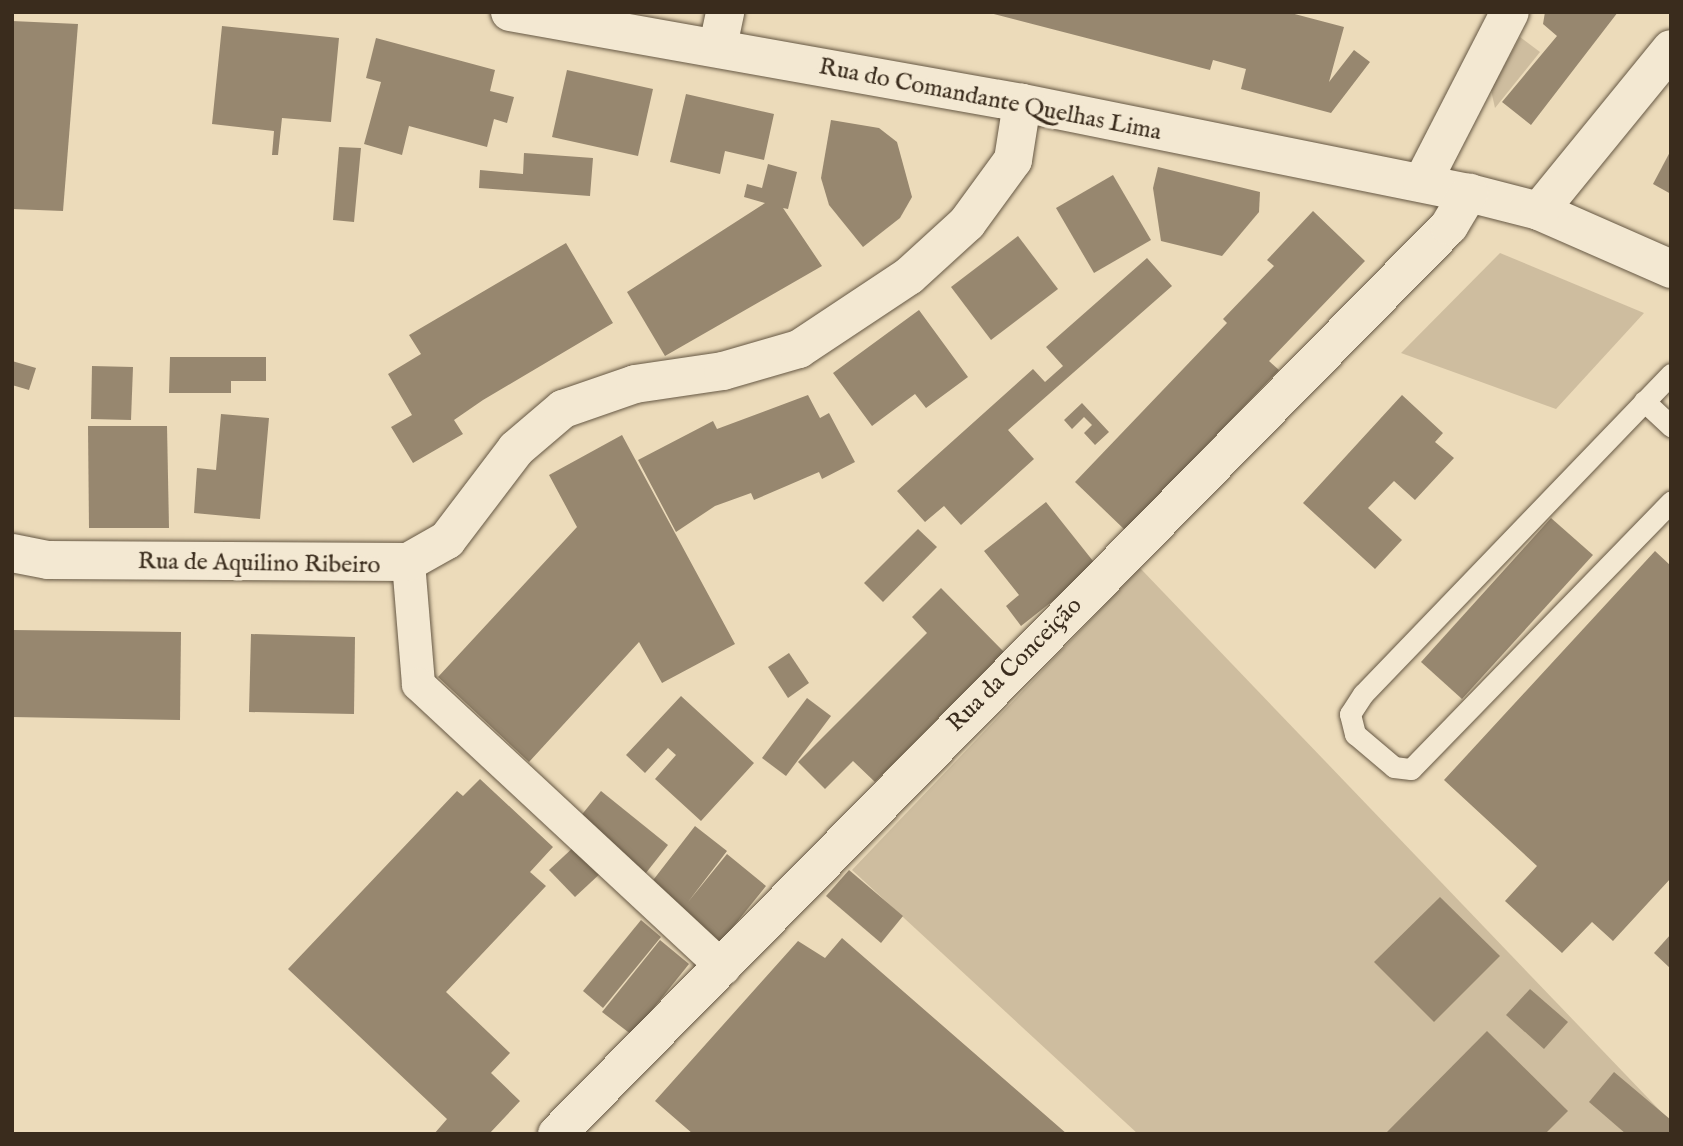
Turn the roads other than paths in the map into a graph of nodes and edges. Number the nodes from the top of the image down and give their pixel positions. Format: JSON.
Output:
{"nodes":[{"id":1,"x":510,"y":12,"type":"edge"},
{"id":2,"x":1510,"y":12,"type":"edge"},
{"id":3,"x":722,"y":29,"type":"edge"},
{"id":4,"x":1671,"y":49,"type":"edge"},
{"id":5,"x":1022,"y":103,"type":"junction"},
{"id":6,"x":1422,"y":183,"type":"junction"},
{"id":7,"x":1469,"y":193,"type":"junction"},
{"id":8,"x":1539,"y":211,"type":"junction"},
{"id":9,"x":1671,"y":270,"type":"edge"},
{"id":10,"x":1671,"y":374,"type":"edge"},
{"id":11,"x":1644,"y":401,"type":"junction"},
{"id":12,"x":1671,"y":426,"type":"edge"},
{"id":13,"x":1671,"y":502,"type":"edge"},
{"id":14,"x":12,"y":553,"type":"edge"},
{"id":15,"x":408,"y":562,"type":"junction"},
{"id":16,"x":724,"y":968,"type":"junction"},
{"id":17,"x":557,"y":1134,"type":"edge"}],
"edges":[{"from":1,"to":3,"type":"street","name":"Rua do Comandante Quelhas Lima"},
{"from":2,"to":6,"type":"street"},
{"from":3,"to":5,"type":"street","name":"Rua do Comandante Quelhas Lima"},
{"from":4,"to":8,"type":"street"},
{"from":5,"to":6,"type":"street","name":"Rua do Comandante Quelhas Lima"},
{"from":5,"to":15,"type":"street","name":"Rua de Aquilino Ribeiro"},
{"from":6,"to":7,"type":"street","name":"Rua do Comandante Quelhas Lima"},
{"from":7,"to":8,"type":"street","name":"Rua do Comandante Quelhas Lima"},
{"from":7,"to":16,"type":"street","name":"Rua da Conceição"},
{"from":8,"to":9,"type":"street","name":"Rua do Comandante Quelhas Lima"},
{"from":10,"to":11,"type":"lane"},
{"from":11,"to":12,"type":"lane"},
{"from":11,"to":13,"type":"lane"},
{"from":14,"to":15,"type":"street","name":"Rua de Aquilino Ribeiro"},
{"from":15,"to":16,"type":"street"},
{"from":16,"to":17,"type":"street","name":"Rua da Conceição"}]}
